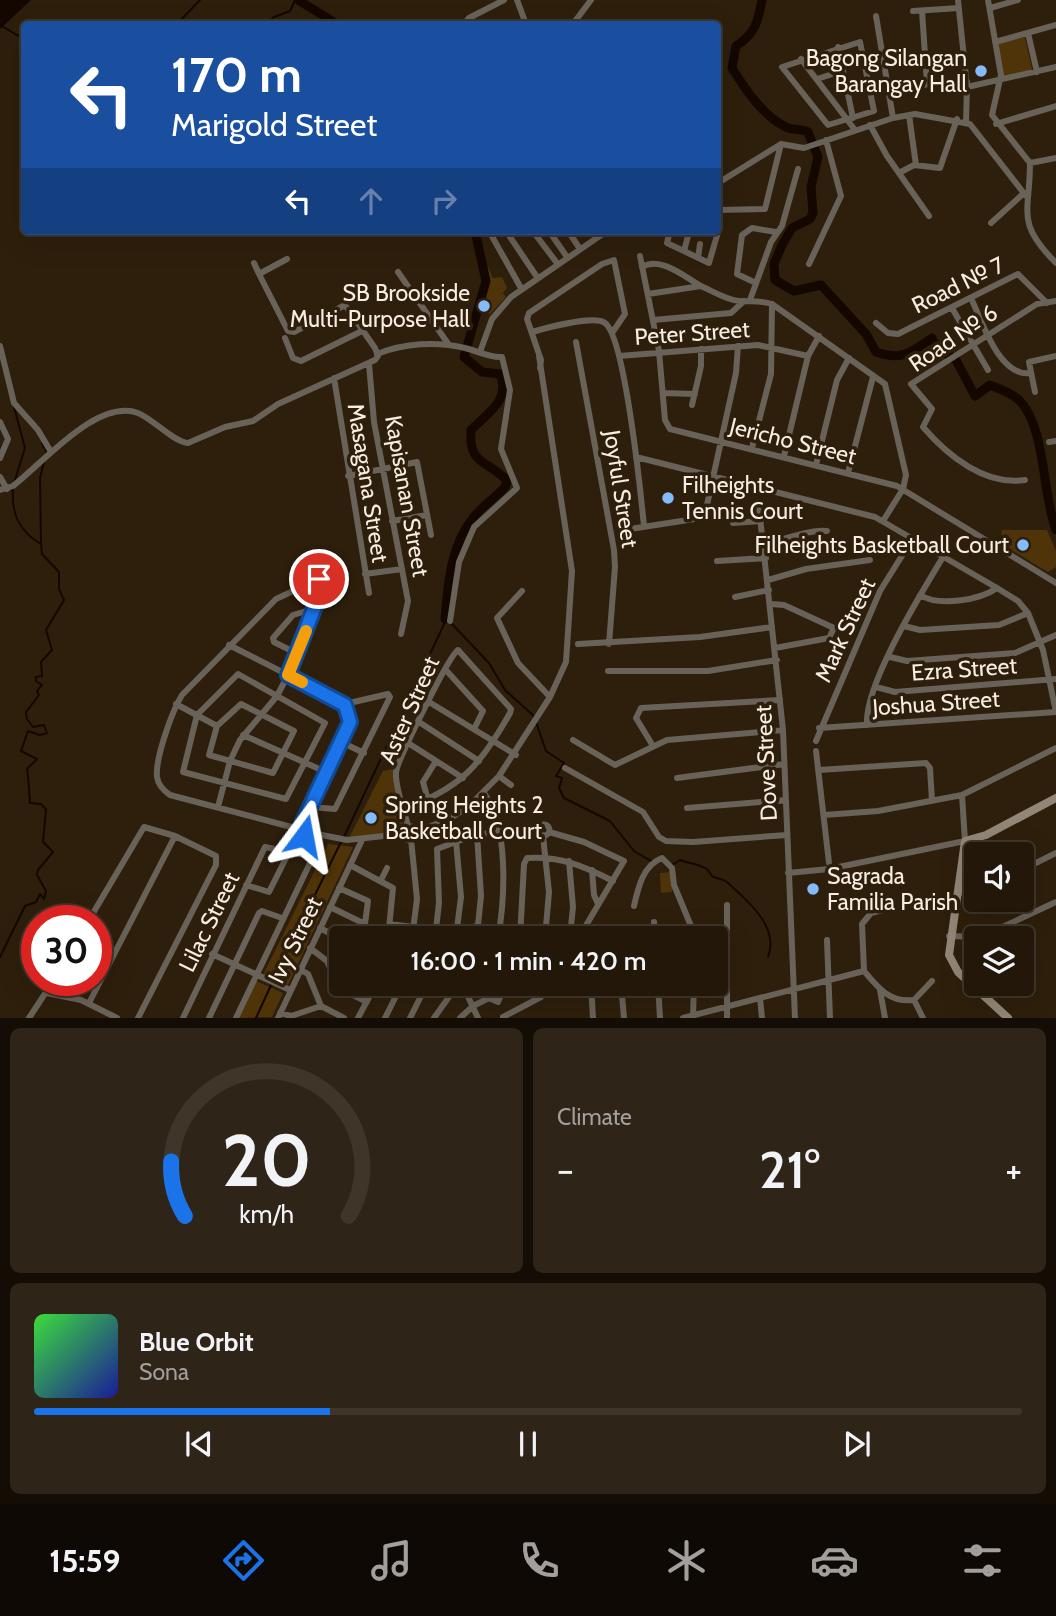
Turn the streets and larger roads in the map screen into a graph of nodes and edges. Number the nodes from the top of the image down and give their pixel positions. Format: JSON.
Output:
{"nodes":[{"id":1,"x":504,"y":0,"type":"edge"},
{"id":2,"x":517,"y":0,"type":"edge"},
{"id":3,"x":591,"y":0,"type":"edge"},
{"id":4,"x":958,"y":0,"type":"edge"},
{"id":5,"x":988,"y":0,"type":"edge"},
{"id":6,"x":1018,"y":0,"type":"edge"},
{"id":7,"x":959,"y":8,"type":"junction"},
{"id":8,"x":990,"y":8,"type":"junction"},
{"id":9,"x":913,"y":11,"type":"dead end"},
{"id":10,"x":922,"y":11,"type":"junction"},
{"id":11,"x":876,"y":16,"type":"dead end"},
{"id":12,"x":466,"y":21,"type":"edge"},
{"id":13,"x":525,"y":21,"type":"edge"},
{"id":14,"x":575,"y":21,"type":"edge"},
{"id":15,"x":1056,"y":25,"type":"edge"},
{"id":16,"x":1028,"y":33,"type":"junction"},
{"id":17,"x":995,"y":41,"type":"junction"},
{"id":18,"x":838,"y":47,"type":"junction"},
{"id":19,"x":802,"y":59,"type":"junction"},
{"id":20,"x":1056,"y":67,"type":"edge"},
{"id":21,"x":842,"y":71,"type":"junction"},
{"id":22,"x":1037,"y":72,"type":"junction"},
{"id":23,"x":817,"y":79,"type":"junction"},
{"id":24,"x":999,"y":82,"type":"junction"},
{"id":25,"x":967,"y":84,"type":"junction"},
{"id":26,"x":1056,"y":106,"type":"edge"},
{"id":27,"x":909,"y":115,"type":"junction"},
{"id":28,"x":851,"y":118,"type":"junction"},
{"id":29,"x":893,"y":118,"type":"junction"},
{"id":30,"x":957,"y":119,"type":"junction"},
{"id":31,"x":966,"y":122,"type":"junction"},
{"id":32,"x":996,"y":124,"type":"junction"},
{"id":33,"x":870,"y":125,"type":"junction"},
{"id":34,"x":855,"y":130,"type":"junction"},
{"id":35,"x":826,"y":140,"type":"junction"},
{"id":36,"x":781,"y":144,"type":"junction"},
{"id":37,"x":1056,"y":158,"type":"edge"},
{"id":38,"x":1030,"y":163,"type":"junction"},
{"id":39,"x":916,"y":165,"type":"junction"},
{"id":40,"x":798,"y":169,"type":"dead end"},
{"id":41,"x":899,"y":173,"type":"junction"},
{"id":42,"x":721,"y":181,"type":"edge"},
{"id":43,"x":1025,"y":195,"type":"junction"},
{"id":44,"x":721,"y":210,"type":"edge"},
{"id":45,"x":929,"y":216,"type":"dead end"},
{"id":46,"x":990,"y":223,"type":"dead end"},
{"id":47,"x":776,"y":232,"type":"junction"},
{"id":48,"x":492,"y":235,"type":"edge"},
{"id":49,"x":509,"y":235,"type":"edge"},
{"id":50,"x":536,"y":235,"type":"edge"},
{"id":51,"x":553,"y":235,"type":"edge"},
{"id":52,"x":571,"y":235,"type":"edge"},
{"id":53,"x":592,"y":235,"type":"edge"},
{"id":54,"x":600,"y":235,"type":"edge"},
{"id":55,"x":668,"y":235,"type":"edge"},
{"id":56,"x":717,"y":235,"type":"edge"},
{"id":57,"x":688,"y":236,"type":"dead end"},
{"id":58,"x":594,"y":239,"type":"junction"},
{"id":59,"x":701,"y":244,"type":"dead end"},
{"id":60,"x":580,"y":249,"type":"junction"},
{"id":61,"x":684,"y":251,"type":"junction"},
{"id":62,"x":640,"y":256,"type":"dead end"},
{"id":63,"x":567,"y":257,"type":"junction"},
{"id":64,"x":698,"y":258,"type":"junction"},
{"id":65,"x":287,"y":259,"type":"dead end"},
{"id":66,"x":254,"y":263,"type":"dead end"},
{"id":67,"x":557,"y":263,"type":"junction"},
{"id":68,"x":1056,"y":263,"type":"edge"},
{"id":69,"x":809,"y":264,"type":"dead end"},
{"id":70,"x":642,"y":267,"type":"junction"},
{"id":71,"x":398,"y":272,"type":"dead end"},
{"id":72,"x":260,"y":274,"type":"junction"},
{"id":73,"x":537,"y":277,"type":"junction"},
{"id":74,"x":756,"y":283,"type":"junction"},
{"id":75,"x":701,"y":286,"type":"junction"},
{"id":76,"x":521,"y":288,"type":"junction"},
{"id":77,"x":648,"y":294,"type":"junction"},
{"id":78,"x":971,"y":298,"type":"junction"},
{"id":79,"x":747,"y":301,"type":"junction"},
{"id":80,"x":1056,"y":301,"type":"edge"},
{"id":81,"x":1047,"y":303,"type":"junction"},
{"id":82,"x":772,"y":304,"type":"junction"},
{"id":83,"x":952,"y":309,"type":"junction"},
{"id":84,"x":653,"y":320,"type":"junction"},
{"id":85,"x":876,"y":323,"type":"dead end"},
{"id":86,"x":364,"y":330,"type":"junction"},
{"id":87,"x":535,"y":331,"type":"junction"},
{"id":88,"x":612,"y":333,"type":"junction"},
{"id":89,"x":989,"y":334,"type":"junction"},
{"id":90,"x":819,"y":336,"type":"junction"},
{"id":91,"x":285,"y":338,"type":"dead end"},
{"id":92,"x":576,"y":342,"type":"dead end"},
{"id":93,"x":972,"y":344,"type":"junction"},
{"id":94,"x":449,"y":345,"type":"junction"},
{"id":95,"x":738,"y":345,"type":"junction"},
{"id":96,"x":0,"y":346,"type":"edge"},
{"id":97,"x":771,"y":348,"type":"junction"},
{"id":98,"x":701,"y":349,"type":"junction"},
{"id":99,"x":659,"y":351,"type":"junction"},
{"id":100,"x":480,"y":352,"type":"junction"},
{"id":101,"x":377,"y":356,"type":"junction"},
{"id":102,"x":619,"y":356,"type":"junction"},
{"id":103,"x":808,"y":356,"type":"junction"},
{"id":104,"x":1056,"y":356,"type":"edge"},
{"id":105,"x":849,"y":358,"type":"junction"},
{"id":106,"x":369,"y":364,"type":"junction"},
{"id":107,"x":988,"y":370,"type":"dead end"},
{"id":108,"x":1030,"y":373,"type":"junction"},
{"id":109,"x":873,"y":377,"type":"junction"},
{"id":110,"x":334,"y":378,"type":"junction"},
{"id":111,"x":664,"y":393,"type":"junction"},
{"id":112,"x":1035,"y":393,"type":"dead end"},
{"id":113,"x":695,"y":394,"type":"junction"},
{"id":114,"x":692,"y":405,"type":"dead end"},
{"id":115,"x":0,"y":422,"type":"edge"},
{"id":116,"x":721,"y":441,"type":"junction"},
{"id":117,"x":752,"y":448,"type":"junction"},
{"id":118,"x":51,"y":452,"type":"junction"},
{"id":119,"x":784,"y":456,"type":"junction"},
{"id":120,"x":636,"y":457,"type":"junction"},
{"id":121,"x":0,"y":458,"type":"edge"},
{"id":122,"x":816,"y":465,"type":"junction"},
{"id":123,"x":383,"y":469,"type":"junction"},
{"id":124,"x":848,"y":473,"type":"junction"},
{"id":125,"x":348,"y":476,"type":"junction"},
{"id":126,"x":712,"y":476,"type":"junction"},
{"id":127,"x":0,"y":477,"type":"edge"},
{"id":128,"x":1025,"y":480,"type":"dead end"},
{"id":129,"x":3,"y":489,"type":"edge"},
{"id":130,"x":903,"y":489,"type":"junction"},
{"id":131,"x":759,"y":508,"type":"dead end"},
{"id":132,"x":427,"y":515,"type":"junction"},
{"id":133,"x":761,"y":521,"type":"junction"},
{"id":134,"x":883,"y":521,"type":"junction"},
{"id":135,"x":392,"y":522,"type":"junction"},
{"id":136,"x":733,"y":523,"type":"dead end"},
{"id":137,"x":644,"y":526,"type":"junction"},
{"id":138,"x":630,"y":529,"type":"dead end"},
{"id":139,"x":827,"y":531,"type":"dead end"},
{"id":140,"x":431,"y":536,"type":"dead end"},
{"id":141,"x":913,"y":538,"type":"junction"},
{"id":142,"x":764,"y":544,"type":"junction"},
{"id":143,"x":943,"y":557,"type":"junction"},
{"id":144,"x":766,"y":558,"type":"junction"},
{"id":145,"x":870,"y":560,"type":"dead end"},
{"id":146,"x":717,"y":561,"type":"dead end"},
{"id":147,"x":402,"y":569,"type":"junction"},
{"id":148,"x":365,"y":574,"type":"junction"},
{"id":149,"x":768,"y":580,"type":"junction"},
{"id":150,"x":1056,"y":583,"type":"edge"},
{"id":151,"x":998,"y":588,"type":"junction"},
{"id":152,"x":769,"y":590,"type":"junction"},
{"id":153,"x":522,"y":591,"type":"dead end"},
{"id":154,"x":369,"y":593,"type":"dead end"},
{"id":155,"x":920,"y":595,"type":"junction"},
{"id":156,"x":735,"y":597,"type":"dead end"},
{"id":157,"x":771,"y":604,"type":"junction"},
{"id":158,"x":313,"y":609,"type":"junction"},
{"id":159,"x":1028,"y":613,"type":"junction"},
{"id":160,"x":450,"y":621,"type":"dead end"},
{"id":161,"x":904,"y":626,"type":"junction"},
{"id":162,"x":772,"y":627,"type":"junction"},
{"id":163,"x":401,"y":634,"type":"dead end"},
{"id":164,"x":1056,"y":635,"type":"edge"},
{"id":165,"x":1041,"y":643,"type":"junction"},
{"id":166,"x":578,"y":644,"type":"dead end"},
{"id":167,"x":609,"y":644,"type":"junction"},
{"id":168,"x":229,"y":645,"type":"junction"},
{"id":169,"x":775,"y":648,"type":"junction"},
{"id":170,"x":298,"y":654,"type":"junction"},
{"id":171,"x":890,"y":657,"type":"junction"},
{"id":172,"x":777,"y":660,"type":"junction"},
{"id":173,"x":445,"y":669,"type":"junction"},
{"id":174,"x":608,"y":671,"type":"dead end"},
{"id":175,"x":288,"y":675,"type":"junction"},
{"id":176,"x":1053,"y":679,"type":"edge"},
{"id":177,"x":876,"y":687,"type":"junction"},
{"id":178,"x":277,"y":696,"type":"junction"},
{"id":179,"x":550,"y":697,"type":"junction"},
{"id":180,"x":780,"y":700,"type":"junction"},
{"id":181,"x":429,"y":702,"type":"junction"},
{"id":182,"x":176,"y":704,"type":"junction"},
{"id":183,"x":345,"y":705,"type":"junction"},
{"id":184,"x":1056,"y":712,"type":"edge"},
{"id":185,"x":264,"y":713,"type":"junction"},
{"id":186,"x":197,"y":715,"type":"junction"},
{"id":187,"x":419,"y":722,"type":"junction"},
{"id":188,"x":867,"y":725,"type":"junction"},
{"id":189,"x":217,"y":726,"type":"junction"},
{"id":190,"x":819,"y":728,"type":"junction"},
{"id":191,"x":474,"y":729,"type":"junction"},
{"id":192,"x":783,"y":730,"type":"junction"},
{"id":193,"x":243,"y":735,"type":"junction"},
{"id":194,"x":573,"y":740,"type":"dead end"},
{"id":195,"x":495,"y":741,"type":"junction"},
{"id":196,"x":816,"y":741,"type":"dead end"},
{"id":197,"x":341,"y":743,"type":"junction"},
{"id":198,"x":408,"y":743,"type":"junction"},
{"id":199,"x":653,"y":746,"type":"junction"},
{"id":200,"x":1056,"y":748,"type":"edge"},
{"id":201,"x":816,"y":751,"type":"dead end"},
{"id":202,"x":285,"y":753,"type":"junction"},
{"id":203,"x":363,"y":753,"type":"junction"},
{"id":204,"x":516,"y":755,"type":"junction"},
{"id":205,"x":230,"y":761,"type":"junction"},
{"id":206,"x":436,"y":761,"type":"junction"},
{"id":207,"x":479,"y":761,"type":"junction"},
{"id":208,"x":305,"y":762,"type":"junction"},
{"id":209,"x":784,"y":764,"type":"junction"},
{"id":210,"x":565,"y":768,"type":"dead end"},
{"id":211,"x":819,"y":770,"type":"junction"},
{"id":212,"x":326,"y":772,"type":"junction"},
{"id":213,"x":499,"y":776,"type":"junction"},
{"id":214,"x":463,"y":778,"type":"junction"},
{"id":215,"x":677,"y":778,"type":"dead end"},
{"id":216,"x":224,"y":785,"type":"junction"},
{"id":217,"x":511,"y":785,"type":"dead end"},
{"id":218,"x":484,"y":793,"type":"junction"},
{"id":219,"x":962,"y":795,"type":"junction"},
{"id":220,"x":1056,"y":798,"type":"edge"},
{"id":221,"x":428,"y":800,"type":"junction"},
{"id":222,"x":786,"y":800,"type":"junction"},
{"id":223,"x":932,"y":801,"type":"junction"},
{"id":224,"x":218,"y":807,"type":"junction"},
{"id":225,"x":310,"y":807,"type":"junction"},
{"id":226,"x":687,"y":808,"type":"dead end"},
{"id":227,"x":403,"y":809,"type":"junction"},
{"id":228,"x":824,"y":815,"type":"junction"},
{"id":229,"x":302,"y":824,"type":"junction"},
{"id":230,"x":408,"y":825,"type":"junction"},
{"id":231,"x":296,"y":832,"type":"junction"},
{"id":232,"x":306,"y":832,"type":"junction"},
{"id":233,"x":416,"y":832,"type":"junction"},
{"id":234,"x":498,"y":832,"type":"junction"},
{"id":235,"x":543,"y":833,"type":"junction"},
{"id":236,"x":402,"y":834,"type":"junction"},
{"id":237,"x":477,"y":834,"type":"junction"},
{"id":238,"x":787,"y":835,"type":"junction"},
{"id":239,"x":176,"y":836,"type":"junction"},
{"id":240,"x":411,"y":839,"type":"junction"},
{"id":241,"x":362,"y":840,"type":"junction"},
{"id":242,"x":456,"y":841,"type":"junction"},
{"id":243,"x":965,"y":841,"type":"junction"},
{"id":244,"x":290,"y":851,"type":"junction"},
{"id":245,"x":1056,"y":853,"type":"edge"},
{"id":246,"x":547,"y":857,"type":"junction"},
{"id":247,"x":569,"y":861,"type":"junction"},
{"id":248,"x":829,"y":863,"type":"dead end"},
{"id":249,"x":1034,"y":864,"type":"edge"},
{"id":250,"x":350,"y":865,"type":"junction"},
{"id":251,"x":387,"y":868,"type":"dead end"},
{"id":252,"x":592,"y":870,"type":"junction"},
{"id":253,"x":788,"y":873,"type":"junction"},
{"id":254,"x":381,"y":880,"type":"junction"},
{"id":255,"x":613,"y":881,"type":"junction"},
{"id":256,"x":246,"y":885,"type":"junction"},
{"id":257,"x":340,"y":888,"type":"junction"},
{"id":258,"x":964,"y":892,"type":"edge"},
{"id":259,"x":957,"y":893,"type":"junction"},
{"id":260,"x":1056,"y":902,"type":"edge"},
{"id":261,"x":598,"y":904,"type":"junction"},
{"id":262,"x":98,"y":905,"type":"edge"},
{"id":263,"x":727,"y":905,"type":"dead end"},
{"id":264,"x":634,"y":906,"type":"dead end"},
{"id":265,"x":330,"y":907,"type":"junction"},
{"id":266,"x":891,"y":908,"type":"dead end"},
{"id":267,"x":282,"y":918,"type":"junction"},
{"id":268,"x":654,"y":922,"type":"dead end"},
{"id":269,"x":390,"y":924,"type":"joint"},
{"id":270,"x":365,"y":925,"type":"joint"},
{"id":271,"x":405,"y":926,"type":"edge"},
{"id":272,"x":413,"y":926,"type":"edge"},
{"id":273,"x":437,"y":926,"type":"edge"},
{"id":274,"x":456,"y":926,"type":"edge"},
{"id":275,"x":476,"y":926,"type":"edge"},
{"id":276,"x":500,"y":926,"type":"edge"},
{"id":277,"x":521,"y":926,"type":"edge"},
{"id":278,"x":546,"y":926,"type":"edge"},
{"id":279,"x":571,"y":926,"type":"edge"},
{"id":280,"x":586,"y":926,"type":"edge"},
{"id":281,"x":654,"y":926,"type":"edge"},
{"id":282,"x":691,"y":926,"type":"edge"},
{"id":283,"x":1013,"y":926,"type":"edge"},
{"id":284,"x":320,"y":928,"type":"junction"},
{"id":285,"x":329,"y":933,"type":"edge"},
{"id":286,"x":949,"y":936,"type":"junction"},
{"id":287,"x":964,"y":937,"type":"edge"},
{"id":288,"x":827,"y":940,"type":"dead end"},
{"id":289,"x":310,"y":948,"type":"junction"},
{"id":290,"x":212,"y":954,"type":"junction"},
{"id":291,"x":234,"y":965,"type":"junction"},
{"id":292,"x":300,"y":970,"type":"junction"},
{"id":293,"x":864,"y":971,"type":"junction"},
{"id":294,"x":256,"y":975,"type":"junction"},
{"id":295,"x":827,"y":980,"type":"junction"},
{"id":296,"x":932,"y":981,"type":"dead end"},
{"id":297,"x":794,"y":987,"type":"junction"},
{"id":298,"x":290,"y":990,"type":"junction"},
{"id":299,"x":880,"y":990,"type":"junction"},
{"id":300,"x":45,"y":996,"type":"edge"},
{"id":301,"x":60,"y":996,"type":"edge"},
{"id":302,"x":370,"y":996,"type":"edge"},
{"id":303,"x":396,"y":996,"type":"edge"},
{"id":304,"x":421,"y":996,"type":"edge"},
{"id":305,"x":449,"y":996,"type":"edge"},
{"id":306,"x":468,"y":996,"type":"edge"},
{"id":307,"x":487,"y":996,"type":"edge"},
{"id":308,"x":494,"y":996,"type":"edge"},
{"id":309,"x":502,"y":996,"type":"edge"},
{"id":310,"x":592,"y":996,"type":"edge"},
{"id":311,"x":622,"y":996,"type":"edge"},
{"id":312,"x":659,"y":996,"type":"edge"},
{"id":313,"x":694,"y":996,"type":"edge"},
{"id":314,"x":541,"y":997,"type":"dead end"},
{"id":315,"x":499,"y":998,"type":"junction"},
{"id":316,"x":760,"y":998,"type":"junction"},
{"id":317,"x":914,"y":1000,"type":"junction"},
{"id":318,"x":367,"y":1002,"type":"junction"},
{"id":319,"x":89,"y":1003,"type":"junction"},
{"id":320,"x":321,"y":1006,"type":"junction"},
{"id":321,"x":473,"y":1006,"type":"junction"},
{"id":322,"x":727,"y":1007,"type":"junction"},
{"id":323,"x":279,"y":1015,"type":"edge"},
{"id":324,"x":693,"y":1016,"type":"edge"},
{"id":325,"x":29,"y":1017,"type":"edge"},
{"id":326,"x":117,"y":1017,"type":"edge"},
{"id":327,"x":138,"y":1017,"type":"edge"},
{"id":328,"x":183,"y":1017,"type":"edge"},
{"id":329,"x":209,"y":1017,"type":"edge"},
{"id":330,"x":236,"y":1017,"type":"edge"},
{"id":331,"x":344,"y":1017,"type":"edge"},
{"id":332,"x":358,"y":1017,"type":"edge"},
{"id":333,"x":385,"y":1017,"type":"edge"},
{"id":334,"x":410,"y":1017,"type":"edge"},
{"id":335,"x":434,"y":1017,"type":"edge"},
{"id":336,"x":460,"y":1017,"type":"edge"},
{"id":337,"x":478,"y":1017,"type":"edge"},
{"id":338,"x":504,"y":1017,"type":"edge"},
{"id":339,"x":593,"y":1017,"type":"edge"},
{"id":340,"x":624,"y":1017,"type":"edge"},
{"id":341,"x":660,"y":1017,"type":"edge"},
{"id":342,"x":683,"y":1017,"type":"edge"},
{"id":343,"x":727,"y":1017,"type":"edge"},
{"id":344,"x":762,"y":1017,"type":"edge"},
{"id":345,"x":795,"y":1017,"type":"edge"},
{"id":346,"x":830,"y":1017,"type":"edge"},
{"id":347,"x":885,"y":1017,"type":"edge"},
{"id":348,"x":923,"y":1017,"type":"edge"},
{"id":349,"x":1008,"y":1017,"type":"edge"}],
"edges":[{"from":1,"to":12,"type":"street"},
{"from":2,"to":13,"type":"street"},
{"from":3,"to":14,"type":"street"},
{"from":4,"to":7,"type":"street"},
{"from":5,"to":8,"type":"street"},
{"from":6,"to":8,"type":"street"},
{"from":7,"to":10,"type":"street"},
{"from":7,"to":25,"type":"street"},
{"from":8,"to":17,"type":"street"},
{"from":9,"to":10,"type":"street"},
{"from":10,"to":25,"type":"street"},
{"from":11,"to":29,"type":"street"},
{"from":15,"to":16,"type":"street"},
{"from":16,"to":17,"type":"street"},
{"from":16,"to":22,"type":"street"},
{"from":17,"to":24,"type":"street"},
{"from":18,"to":19,"type":"street"},
{"from":18,"to":21,"type":"street"},
{"from":18,"to":28,"type":"street"},
{"from":19,"to":23,"type":"street"},
{"from":19,"to":28,"type":"street"},
{"from":20,"to":22,"type":"street"},
{"from":21,"to":23,"type":"street"},
{"from":21,"to":28,"type":"street"},
{"from":22,"to":24,"type":"street"},
{"from":23,"to":28,"type":"street"},
{"from":24,"to":25,"type":"street"},
{"from":24,"to":32,"type":"street"},
{"from":25,"to":31,"type":"street"},
{"from":26,"to":32,"type":"street"},
{"from":27,"to":29,"type":"street"},
{"from":27,"to":30,"type":"street"},
{"from":27,"to":39,"type":"street"},
{"from":28,"to":34,"type":"street"},
{"from":29,"to":33,"type":"street"},
{"from":30,"to":31,"type":"street"},
{"from":30,"to":39,"type":"street"},
{"from":31,"to":43,"type":"street"},
{"from":32,"to":38,"type":"street"},
{"from":33,"to":34,"type":"street"},
{"from":33,"to":41,"type":"street"},
{"from":34,"to":35,"type":"street"},
{"from":35,"to":36,"type":"street"},
{"from":35,"to":69,"type":"street"},
{"from":36,"to":42,"type":"street"},
{"from":36,"to":44,"type":"street"},
{"from":37,"to":38,"type":"street"},
{"from":38,"to":43,"type":"street"},
{"from":39,"to":41,"type":"street"},
{"from":40,"to":47,"type":"street"},
{"from":41,"to":45,"type":"street"},
{"from":43,"to":46,"type":"street"},
{"from":43,"to":68,"type":"street"},
{"from":47,"to":74,"type":"street"},
{"from":47,"to":74,"type":"street"},
{"from":48,"to":76,"type":"street"},
{"from":49,"to":73,"type":"street"},
{"from":50,"to":67,"type":"street"},
{"from":51,"to":63,"type":"street"},
{"from":52,"to":60,"type":"street"},
{"from":53,"to":58,"type":"street"},
{"from":54,"to":58,"type":"street"},
{"from":55,"to":61,"type":"street"},
{"from":56,"to":64,"type":"street"},
{"from":57,"to":61,"type":"street"},
{"from":58,"to":60,"type":"street"},
{"from":59,"to":64,"type":"street"},
{"from":60,"to":63,"type":"street"},
{"from":61,"to":64,"type":"street"},
{"from":62,"to":70,"type":"street","name":"Jericho Street"},
{"from":63,"to":67,"type":"street"},
{"from":65,"to":72,"type":"street"},
{"from":66,"to":72,"type":"street"},
{"from":67,"to":73,"type":"street"},
{"from":70,"to":75,"type":"street"},
{"from":70,"to":77,"type":"street","name":"Jericho Street"},
{"from":71,"to":94,"type":"street"},
{"from":72,"to":86,"type":"street"},
{"from":73,"to":76,"type":"street"},
{"from":74,"to":79,"type":"street"},
{"from":75,"to":77,"type":"street"},
{"from":75,"to":79,"type":"street"},
{"from":76,"to":100,"type":"street"},
{"from":77,"to":84,"type":"street","name":"Jericho Street"},
{"from":78,"to":81,"type":"street","name":"Road № 7"},
{"from":78,"to":83,"type":"street","name":"Road № 7"},
{"from":78,"to":89,"type":"street"},
{"from":79,"to":82,"type":"street"},
{"from":79,"to":84,"type":"street"},
{"from":80,"to":81,"type":"street","name":"Road № 6"},
{"from":81,"to":89,"type":"street","name":"Road № 6"},
{"from":82,"to":90,"type":"street"},
{"from":82,"to":97,"type":"street"},
{"from":83,"to":85,"type":"street","name":"Road № 7"},
{"from":83,"to":93,"type":"street"},
{"from":84,"to":99,"type":"street","name":"Jericho Street"},
{"from":86,"to":91,"type":"street"},
{"from":86,"to":101,"type":"street"},
{"from":87,"to":88,"type":"street"},
{"from":87,"to":88,"type":"street"},
{"from":87,"to":179,"type":"street"},
{"from":88,"to":102,"type":"street"},
{"from":89,"to":93,"type":"street","name":"Road № 6"},
{"from":89,"to":108,"type":"street"},
{"from":90,"to":103,"type":"street"},
{"from":90,"to":105,"type":"street"},
{"from":92,"to":167,"type":"street","name":"Joyful Street"},
{"from":93,"to":107,"type":"street"},
{"from":93,"to":128,"type":"street","name":"Road № 6"},
{"from":94,"to":100,"type":"street"},
{"from":94,"to":101,"type":"street"},
{"from":95,"to":97,"type":"street","name":"Peter Street"},
{"from":95,"to":98,"type":"street","name":"Peter Street"},
{"from":95,"to":116,"type":"street"},
{"from":96,"to":118,"type":"street"},
{"from":97,"to":103,"type":"street","name":"Peter Street"},
{"from":97,"to":117,"type":"street"},
{"from":98,"to":99,"type":"street","name":"Peter Street"},
{"from":98,"to":113,"type":"street"},
{"from":99,"to":102,"type":"street","name":"Peter Street"},
{"from":99,"to":111,"type":"street","name":"Jericho Street"},
{"from":100,"to":160,"type":"street"},
{"from":101,"to":106,"type":"street"},
{"from":102,"to":120,"type":"street"},
{"from":103,"to":119,"type":"street"},
{"from":104,"to":108,"type":"street"},
{"from":105,"to":109,"type":"street"},
{"from":105,"to":122,"type":"street"},
{"from":106,"to":110,"type":"street"},
{"from":106,"to":123,"type":"street","name":"Kapisanan Street"},
{"from":108,"to":112,"type":"street"},
{"from":109,"to":124,"type":"street"},
{"from":109,"to":130,"type":"street"},
{"from":110,"to":118,"type":"street"},
{"from":110,"to":125,"type":"street","name":"Masagana Street"},
{"from":111,"to":113,"type":"street"},
{"from":111,"to":116,"type":"street","name":"Jericho Street"},
{"from":113,"to":114,"type":"street"},
{"from":115,"to":121,"type":"street"},
{"from":116,"to":117,"type":"street","name":"Jericho Street"},
{"from":116,"to":126,"type":"street"},
{"from":117,"to":119,"type":"street","name":"Jericho Street"},
{"from":118,"to":129,"type":"street"},
{"from":119,"to":122,"type":"street","name":"Jericho Street"},
{"from":120,"to":126,"type":"street"},
{"from":120,"to":137,"type":"street"},
{"from":122,"to":124,"type":"street","name":"Jericho Street"},
{"from":123,"to":125,"type":"street"},
{"from":123,"to":132,"type":"street"},
{"from":123,"to":135,"type":"street","name":"Kapisanan Street"},
{"from":124,"to":130,"type":"street","name":"Jericho Street"},
{"from":125,"to":148,"type":"street","name":"Masagana Street"},
{"from":126,"to":134,"type":"street"},
{"from":126,"to":137,"type":"street"},
{"from":127,"to":129,"type":"street"},
{"from":130,"to":134,"type":"street"},
{"from":130,"to":150,"type":"street","name":"Jericho Street"},
{"from":131,"to":133,"type":"street","name":"Dove Street"},
{"from":132,"to":135,"type":"street"},
{"from":132,"to":140,"type":"street"},
{"from":133,"to":136,"type":"street"},
{"from":133,"to":142,"type":"street","name":"Dove Street"},
{"from":134,"to":141,"type":"street"},
{"from":135,"to":147,"type":"street","name":"Kapisanan Street"},
{"from":137,"to":138,"type":"street"},
{"from":139,"to":142,"type":"street"},
{"from":141,"to":143,"type":"street"},
{"from":141,"to":190,"type":"street","name":"Mark Street"},
{"from":142,"to":144,"type":"street","name":"Dove Street"},
{"from":143,"to":151,"type":"street"},
{"from":143,"to":155,"type":"street"},
{"from":144,"to":146,"type":"street"},
{"from":144,"to":149,"type":"street","name":"Dove Street"},
{"from":145,"to":149,"type":"street"},
{"from":147,"to":148,"type":"street"},
{"from":147,"to":163,"type":"street","name":"Kapisanan Street"},
{"from":148,"to":154,"type":"street","name":"Masagana Street"},
{"from":149,"to":152,"type":"street","name":"Dove Street"},
{"from":151,"to":155,"type":"street"},
{"from":151,"to":159,"type":"street"},
{"from":152,"to":156,"type":"street"},
{"from":152,"to":157,"type":"street","name":"Dove Street"},
{"from":153,"to":179,"type":"street"},
{"from":155,"to":161,"type":"street"},
{"from":157,"to":162,"type":"street","name":"Dove Street"},
{"from":157,"to":169,"type":"street"},
{"from":158,"to":168,"type":"street"},
{"from":158,"to":170,"type":"street"},
{"from":158,"to":170,"type":"street"},
{"from":159,"to":161,"type":"street"},
{"from":159,"to":165,"type":"street"},
{"from":161,"to":171,"type":"street"},
{"from":162,"to":167,"type":"street"},
{"from":162,"to":169,"type":"street","name":"Dove Street"},
{"from":164,"to":165,"type":"street"},
{"from":165,"to":171,"type":"street"},
{"from":165,"to":176,"type":"street"},
{"from":166,"to":167,"type":"street"},
{"from":168,"to":175,"type":"street"},
{"from":168,"to":182,"type":"street"},
{"from":169,"to":172,"type":"street","name":"Dove Street"},
{"from":170,"to":175,"type":"street"},
{"from":171,"to":177,"type":"street"},
{"from":172,"to":174,"type":"street"},
{"from":172,"to":180,"type":"street","name":"Dove Street"},
{"from":173,"to":181,"type":"street","name":"Aster Street"},
{"from":173,"to":191,"type":"street"},
{"from":173,"to":195,"type":"street","name":"Aster Street"},
{"from":175,"to":178,"type":"street"},
{"from":175,"to":183,"type":"street"},
{"from":176,"to":177,"type":"street","name":"Ezra Street"},
{"from":176,"to":184,"type":"street"},
{"from":177,"to":188,"type":"street"},
{"from":178,"to":185,"type":"street"},
{"from":178,"to":186,"type":"street"},
{"from":178,"to":208,"type":"street"},
{"from":179,"to":204,"type":"street"},
{"from":180,"to":192,"type":"street","name":"Dove Street"},
{"from":180,"to":199,"type":"street"},
{"from":181,"to":187,"type":"street","name":"Aster Street"},
{"from":181,"to":191,"type":"street"},
{"from":182,"to":186,"type":"street"},
{"from":182,"to":224,"type":"street"},
{"from":183,"to":197,"type":"street"},
{"from":183,"to":203,"type":"street"},
{"from":184,"to":188,"type":"street","name":"Joshua Street"},
{"from":185,"to":189,"type":"street"},
{"from":185,"to":193,"type":"street"},
{"from":185,"to":202,"type":"street"},
{"from":186,"to":189,"type":"street"},
{"from":186,"to":216,"type":"street"},
{"from":187,"to":198,"type":"street","name":"Aster Street"},
{"from":187,"to":207,"type":"street"},
{"from":188,"to":190,"type":"street","name":"Joshua Street"},
{"from":189,"to":205,"type":"street"},
{"from":190,"to":196,"type":"street","name":"Mark Street"},
{"from":191,"to":195,"type":"street"},
{"from":192,"to":199,"type":"street"},
{"from":192,"to":209,"type":"street","name":"Dove Street"},
{"from":193,"to":202,"type":"street"},
{"from":193,"to":205,"type":"street"},
{"from":194,"to":199,"type":"street"},
{"from":195,"to":204,"type":"street"},
{"from":195,"to":207,"type":"street","name":"Aster Street"},
{"from":197,"to":203,"type":"street"},
{"from":197,"to":212,"type":"street"},
{"from":198,"to":206,"type":"street"},
{"from":198,"to":227,"type":"street","name":"Aster Street"},
{"from":200,"to":219,"type":"street"},
{"from":201,"to":211,"type":"street"},
{"from":202,"to":205,"type":"street"},
{"from":202,"to":208,"type":"street"},
{"from":203,"to":225,"type":"street"},
{"from":204,"to":213,"type":"street"},
{"from":205,"to":216,"type":"street"},
{"from":206,"to":214,"type":"street"},
{"from":206,"to":221,"type":"street"},
{"from":207,"to":214,"type":"street","name":"Aster Street"},
{"from":208,"to":212,"type":"street"},
{"from":208,"to":216,"type":"street"},
{"from":209,"to":215,"type":"street"},
{"from":209,"to":222,"type":"street","name":"Dove Street"},
{"from":210,"to":238,"type":"street"},
{"from":211,"to":223,"type":"street"},
{"from":211,"to":228,"type":"street"},
{"from":212,"to":225,"type":"street"},
{"from":213,"to":217,"type":"street"},
{"from":213,"to":218,"type":"street"},
{"from":214,"to":221,"type":"street","name":"Aster Street"},
{"from":216,"to":224,"type":"street"},
{"from":218,"to":233,"type":"street"},
{"from":218,"to":234,"type":"street"},
{"from":219,"to":223,"type":"street"},
{"from":219,"to":243,"type":"street"},
{"from":220,"to":243,"type":"street"},
{"from":221,"to":227,"type":"street","name":"Aster Street"},
{"from":222,"to":226,"type":"street"},
{"from":222,"to":238,"type":"street","name":"Dove Street"},
{"from":223,"to":228,"type":"street"},
{"from":224,"to":231,"type":"street"},
{"from":225,"to":229,"type":"street"},
{"from":227,"to":230,"type":"street","name":"Aster Street"},
{"from":228,"to":248,"type":"street"},
{"from":229,"to":231,"type":"street"},
{"from":229,"to":232,"type":"street"},
{"from":230,"to":233,"type":"street"},
{"from":230,"to":236,"type":"street"},
{"from":231,"to":232,"type":"street"},
{"from":231,"to":244,"type":"street"},
{"from":232,"to":241,"type":"street"},
{"from":233,"to":240,"type":"street"},
{"from":234,"to":235,"type":"street"},
{"from":234,"to":237,"type":"street"},
{"from":234,"to":276,"type":"street"},
{"from":235,"to":246,"type":"street"},
{"from":235,"to":255,"type":"street"},
{"from":236,"to":240,"type":"street"},
{"from":236,"to":241,"type":"street"},
{"from":237,"to":242,"type":"street"},
{"from":237,"to":275,"type":"street"},
{"from":238,"to":253,"type":"street","name":"Dove Street"},
{"from":239,"to":262,"type":"street"},
{"from":239,"to":319,"type":"street"},
{"from":239,"to":327,"type":"street"},
{"from":240,"to":272,"type":"street"},
{"from":241,"to":250,"type":"street","name":"Ivy Street"},
{"from":242,"to":273,"type":"street"},
{"from":242,"to":274,"type":"street"},
{"from":243,"to":253,"type":"street"},
{"from":243,"to":259,"type":"street"},
{"from":244,"to":256,"type":"street","name":"Lilac Street"},
{"from":244,"to":256,"type":"street"},
{"from":244,"to":267,"type":"street"},
{"from":245,"to":249,"type":"street"},
{"from":246,"to":247,"type":"street"},
{"from":246,"to":277,"type":"street"},
{"from":246,"to":278,"type":"street"},
{"from":247,"to":252,"type":"street"},
{"from":247,"to":279,"type":"street"},
{"from":250,"to":254,"type":"street"},
{"from":250,"to":257,"type":"street","name":"Ivy Street"},
{"from":251,"to":254,"type":"street"},
{"from":252,"to":255,"type":"street"},
{"from":252,"to":261,"type":"street"},
{"from":253,"to":297,"type":"street","name":"Dove Street"},
{"from":254,"to":269,"type":"street"},
{"from":255,"to":261,"type":"street"},
{"from":256,"to":290,"type":"street","name":"Lilac Street"},
{"from":257,"to":265,"type":"street","name":"Ivy Street"},
{"from":257,"to":270,"type":"street"},
{"from":258,"to":259,"type":"street"},
{"from":259,"to":286,"type":"street"},
{"from":260,"to":283,"type":"street"},
{"from":261,"to":280,"type":"street"},
{"from":263,"to":322,"type":"street"},
{"from":264,"to":282,"type":"street"},
{"from":265,"to":270,"type":"street"},
{"from":265,"to":284,"type":"street","name":"Ivy Street"},
{"from":266,"to":293,"type":"street"},
{"from":267,"to":291,"type":"street"},
{"from":267,"to":294,"type":"street"},
{"from":268,"to":281,"type":"street"},
{"from":269,"to":271,"type":"street"},
{"from":284,"to":285,"type":"street"},
{"from":284,"to":289,"type":"street","name":"Ivy Street"},
{"from":286,"to":287,"type":"street"},
{"from":286,"to":349,"type":"street"},
{"from":288,"to":295,"type":"street"},
{"from":289,"to":292,"type":"street","name":"Ivy Street"},
{"from":289,"to":318,"type":"street"},
{"from":290,"to":291,"type":"street"},
{"from":290,"to":328,"type":"street","name":"Lilac Street"},
{"from":291,"to":294,"type":"street"},
{"from":291,"to":329,"type":"street"},
{"from":292,"to":298,"type":"street","name":"Ivy Street"},
{"from":292,"to":320,"type":"street"},
{"from":293,"to":295,"type":"street"},
{"from":293,"to":299,"type":"street"},
{"from":294,"to":298,"type":"street"},
{"from":294,"to":330,"type":"street"},
{"from":295,"to":297,"type":"street"},
{"from":295,"to":346,"type":"street"},
{"from":296,"to":317,"type":"street"},
{"from":297,"to":316,"type":"street"},
{"from":297,"to":345,"type":"street","name":"Dove Street"},
{"from":298,"to":323,"type":"street","name":"Ivy Street"},
{"from":299,"to":317,"type":"street"},
{"from":299,"to":347,"type":"street"},
{"from":300,"to":325,"type":"street"},
{"from":301,"to":319,"type":"street"},
{"from":302,"to":318,"type":"street"},
{"from":303,"to":333,"type":"street"},
{"from":304,"to":334,"type":"street"},
{"from":305,"to":335,"type":"street"},
{"from":306,"to":321,"type":"street"},
{"from":307,"to":321,"type":"street"},
{"from":308,"to":315,"type":"street"},
{"from":309,"to":315,"type":"street"},
{"from":310,"to":339,"type":"street"},
{"from":311,"to":340,"type":"street"},
{"from":312,"to":341,"type":"street"},
{"from":313,"to":324,"type":"street"},
{"from":314,"to":338,"type":"street"},
{"from":315,"to":338,"type":"street"},
{"from":316,"to":322,"type":"street"},
{"from":316,"to":344,"type":"street"},
{"from":317,"to":348,"type":"street"},
{"from":318,"to":332,"type":"street"},
{"from":319,"to":326,"type":"street"},
{"from":320,"to":323,"type":"street"},
{"from":320,"to":331,"type":"street"},
{"from":321,"to":336,"type":"street"},
{"from":321,"to":337,"type":"street"},
{"from":322,"to":324,"type":"street"},
{"from":322,"to":343,"type":"street"},
{"from":324,"to":342,"type":"street"}]}
